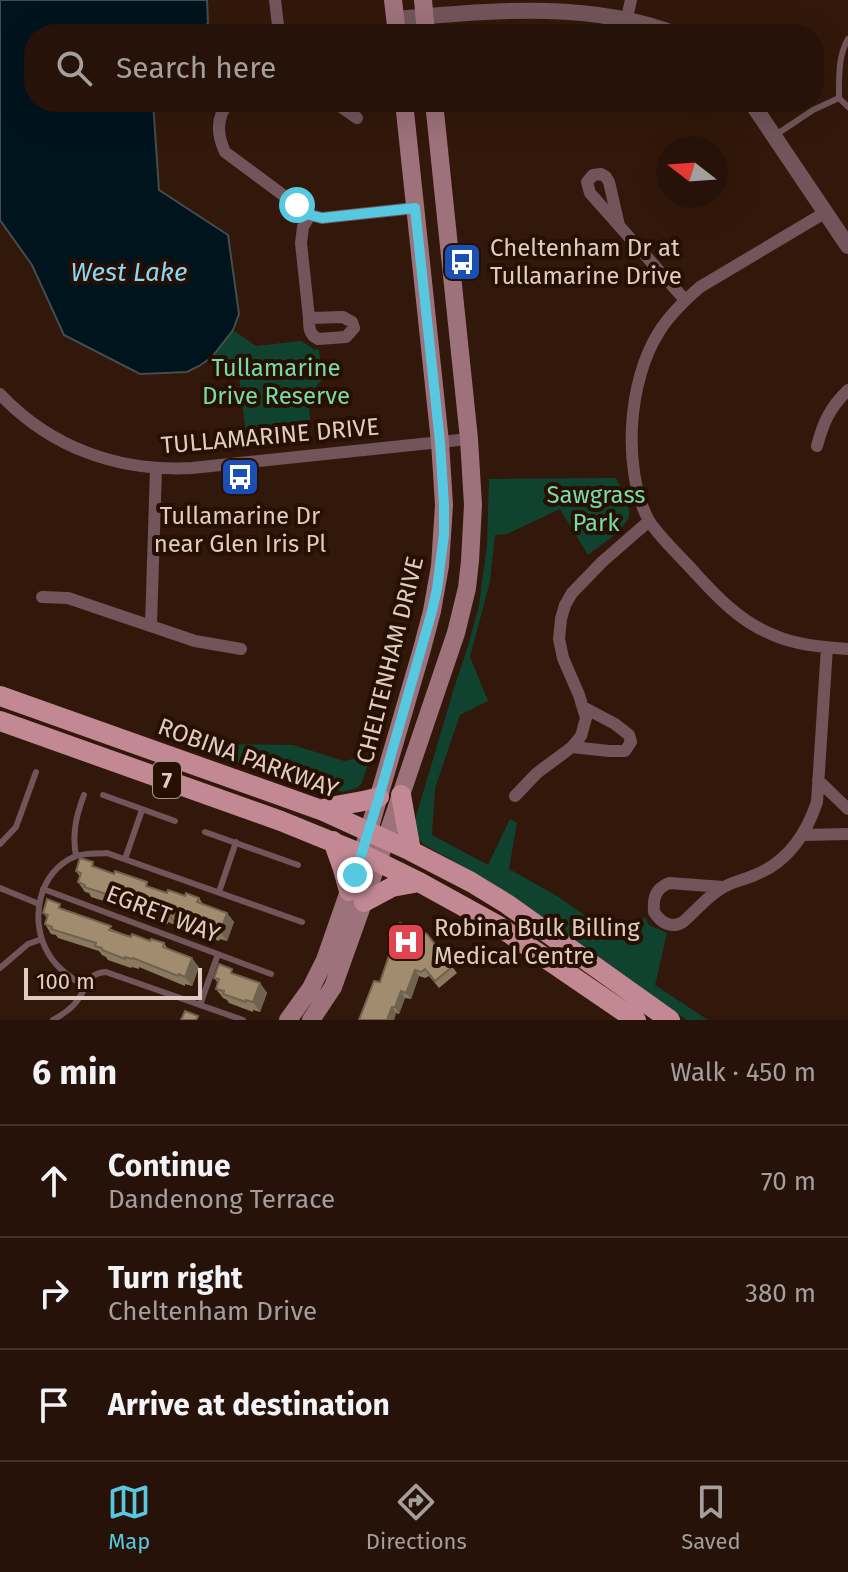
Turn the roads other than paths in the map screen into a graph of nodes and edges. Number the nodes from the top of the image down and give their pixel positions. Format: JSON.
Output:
{"nodes":[{"id":1,"x":275,"y":0,"type":"edge"},
{"id":2,"x":630,"y":6,"type":"edge"},
{"id":3,"x":425,"y":17,"type":"edge"},
{"id":4,"x":395,"y":18,"type":"edge"},
{"id":5,"x":278,"y":24,"type":"edge"},
{"id":6,"x":655,"y":24,"type":"edge"},
{"id":7,"x":848,"y":39,"type":"edge"},
{"id":8,"x":839,"y":98,"type":"junction"},
{"id":9,"x":824,"y":105,"type":"edge"},
{"id":10,"x":848,"y":107,"type":"edge"},
{"id":11,"x":222,"y":112,"type":"edge"},
{"id":12,"x":348,"y":112,"type":"edge"},
{"id":13,"x":405,"y":112,"type":"edge"},
{"id":14,"x":435,"y":112,"type":"edge"},
{"id":15,"x":758,"y":112,"type":"edge"},
{"id":16,"x":810,"y":112,"type":"edge"},
{"id":17,"x":357,"y":118,"type":"dead end"},
{"id":18,"x":774,"y":136,"type":"junction"},
{"id":19,"x":415,"y":208,"type":"junction"},
{"id":20,"x":826,"y":212,"type":"junction"},
{"id":21,"x":310,"y":215,"type":"junction"},
{"id":22,"x":619,"y":225,"type":"dead end"},
{"id":23,"x":848,"y":246,"type":"edge"},
{"id":24,"x":685,"y":300,"type":"junction"},
{"id":25,"x":309,"y":318,"type":"dead end"},
{"id":26,"x":848,"y":390,"type":"edge"},
{"id":27,"x":0,"y":394,"type":"edge"},
{"id":28,"x":469,"y":439,"type":"junction"},
{"id":29,"x":440,"y":442,"type":"junction"},
{"id":30,"x":817,"y":446,"type":"dead end"},
{"id":31,"x":156,"y":469,"type":"junction"},
{"id":32,"x":649,"y":521,"type":"junction"},
{"id":33,"x":42,"y":597,"type":"dead end"},
{"id":34,"x":151,"y":625,"type":"junction"},
{"id":35,"x":827,"y":647,"type":"junction"},
{"id":36,"x":241,"y":649,"type":"dead end"},
{"id":37,"x":848,"y":649,"type":"edge"},
{"id":38,"x":0,"y":696,"type":"edge"},
{"id":39,"x":583,"y":707,"type":"junction"},
{"id":40,"x":0,"y":721,"type":"edge"},
{"id":41,"x":572,"y":747,"type":"junction"},
{"id":42,"x":36,"y":772,"type":"dead end"},
{"id":43,"x":818,"y":780,"type":"junction"},
{"id":44,"x":84,"y":795,"type":"dead end"},
{"id":45,"x":103,"y":795,"type":"dead end"},
{"id":46,"x":401,"y":795,"type":"junction"},
{"id":47,"x":515,"y":796,"type":"dead end"},
{"id":48,"x":379,"y":797,"type":"junction"},
{"id":49,"x":848,"y":809,"type":"edge"},
{"id":50,"x":142,"y":810,"type":"junction"},
{"id":51,"x":321,"y":810,"type":"junction"},
{"id":52,"x":175,"y":821,"type":"dead end"},
{"id":53,"x":205,"y":832,"type":"dead end"},
{"id":54,"x":848,"y":834,"type":"edge"},
{"id":55,"x":378,"y":835,"type":"junction"},
{"id":56,"x":803,"y":835,"type":"junction"},
{"id":57,"x":333,"y":841,"type":"junction"},
{"id":58,"x":236,"y":842,"type":"junction"},
{"id":59,"x":0,"y":844,"type":"edge"},
{"id":60,"x":411,"y":851,"type":"junction"},
{"id":61,"x":76,"y":856,"type":"junction"},
{"id":62,"x":370,"y":858,"type":"junction"},
{"id":63,"x":125,"y":859,"type":"junction"},
{"id":64,"x":298,"y":865,"type":"dead end"},
{"id":65,"x":419,"y":882,"type":"junction"},
{"id":66,"x":723,"y":887,"type":"junction"},
{"id":67,"x":0,"y":888,"type":"edge"},
{"id":68,"x":43,"y":889,"type":"junction"},
{"id":69,"x":219,"y":892,"type":"junction"},
{"id":70,"x":357,"y":897,"type":"junction"},
{"id":71,"x":39,"y":904,"type":"junction"},
{"id":72,"x":302,"y":922,"type":"dead end"},
{"id":73,"x":42,"y":939,"type":"junction"},
{"id":74,"x":218,"y":954,"type":"junction"},
{"id":75,"x":0,"y":968,"type":"edge"},
{"id":76,"x":271,"y":974,"type":"dead end"},
{"id":77,"x":85,"y":986,"type":"junction"},
{"id":78,"x":200,"y":1005,"type":"junction"},
{"id":79,"x":53,"y":1020,"type":"edge"},
{"id":80,"x":243,"y":1020,"type":"edge"},
{"id":81,"x":288,"y":1020,"type":"edge"},
{"id":82,"x":311,"y":1020,"type":"edge"},
{"id":83,"x":636,"y":1020,"type":"edge"},
{"id":84,"x":670,"y":1020,"type":"edge"}],
"edges":[{"from":1,"to":5,"type":"street"},
{"from":2,"to":3,"type":"street"},
{"from":2,"to":6,"type":"street"},
{"from":3,"to":4,"type":"street"},
{"from":7,"to":8,"type":"lane"},
{"from":8,"to":9,"type":"lane"},
{"from":8,"to":10,"type":"lane"},
{"from":11,"to":21,"type":"street"},
{"from":12,"to":17,"type":"street"},
{"from":13,"to":19,"type":"main road","name":"CHELTENHAM DRIVE"},
{"from":14,"to":28,"type":"main road","name":"CHELTENHAM DRIVE"},
{"from":15,"to":18,"type":"street"},
{"from":16,"to":18,"type":"lane"},
{"from":18,"to":20,"type":"street"},
{"from":19,"to":21,"type":"street"},
{"from":19,"to":29,"type":"main road","name":"CHELTENHAM DRIVE"},
{"from":20,"to":23,"type":"street"},
{"from":20,"to":24,"type":"street"},
{"from":21,"to":25,"type":"street"},
{"from":22,"to":24,"type":"street"},
{"from":24,"to":32,"type":"street"},
{"from":26,"to":30,"type":"street"},
{"from":27,"to":31,"type":"street","name":"TULLAMARINE DRIVE"},
{"from":28,"to":29,"type":"street","name":"TULLAMARINE DRIVE"},
{"from":28,"to":46,"type":"main road","name":"CHELTENHAM DRIVE"},
{"from":29,"to":31,"type":"street","name":"TULLAMARINE DRIVE"},
{"from":29,"to":48,"type":"main road","name":"CHELTENHAM DRIVE"},
{"from":31,"to":34,"type":"street"},
{"from":32,"to":35,"type":"street"},
{"from":32,"to":39,"type":"street"},
{"from":33,"to":34,"type":"street"},
{"from":34,"to":36,"type":"street"},
{"from":35,"to":37,"type":"street"},
{"from":35,"to":43,"type":"street"},
{"from":38,"to":51,"type":"main road","name":"ROBINA PARKWAY","number":"7"},
{"from":39,"to":41,"type":"street"},
{"from":39,"to":41,"type":"street"},
{"from":40,"to":57,"type":"main road","name":"ROBINA PARKWAY","number":"7"},
{"from":41,"to":47,"type":"street"},
{"from":42,"to":59,"type":"lane"},
{"from":43,"to":49,"type":"street"},
{"from":43,"to":56,"type":"street"},
{"from":44,"to":61,"type":"lane"},
{"from":45,"to":50,"type":"lane"},
{"from":46,"to":55,"type":"main road","name":"CHELTENHAM DRIVE"},
{"from":46,"to":60,"type":"main road"},
{"from":48,"to":51,"type":"main road"},
{"from":48,"to":55,"type":"main road","name":"CHELTENHAM DRIVE"},
{"from":50,"to":52,"type":"lane"},
{"from":50,"to":63,"type":"lane"},
{"from":51,"to":55,"type":"main road","name":"ROBINA PARKWAY","number":"7"},
{"from":53,"to":58,"type":"lane"},
{"from":54,"to":56,"type":"street"},
{"from":55,"to":60,"type":"main road","name":"ROBINA PARKWAY","number":"7"},
{"from":55,"to":62,"type":"main road","name":"CHELTENHAM DRIVE"},
{"from":56,"to":66,"type":"street"},
{"from":57,"to":62,"type":"main road","name":"ROBINA PARKWAY","number":"7"},
{"from":57,"to":70,"type":"main road"},
{"from":58,"to":64,"type":"lane"},
{"from":58,"to":69,"type":"lane"},
{"from":60,"to":84,"type":"main road","name":"ROBINA PARKWAY","number":"7"},
{"from":61,"to":63,"type":"lane"},
{"from":61,"to":68,"type":"lane"},
{"from":62,"to":65,"type":"main road","name":"ROBINA PARKWAY","number":"7"},
{"from":62,"to":70,"type":"main road","name":"CHELTENHAM DRIVE"},
{"from":63,"to":69,"type":"lane"},
{"from":65,"to":70,"type":"main road"},
{"from":65,"to":83,"type":"main road","name":"ROBINA PARKWAY","number":"7"},
{"from":66,"to":66,"type":"street"},
{"from":67,"to":71,"type":"lane"},
{"from":68,"to":71,"type":"lane"},
{"from":68,"to":74,"type":"lane","name":"EGRET WAY"},
{"from":69,"to":72,"type":"lane"},
{"from":70,"to":81,"type":"main road","name":"CHELTENHAM DRIVE"},
{"from":70,"to":82,"type":"main road","name":"CHELTENHAM DRIVE"},
{"from":71,"to":73,"type":"lane"},
{"from":73,"to":75,"type":"lane"},
{"from":73,"to":77,"type":"lane"},
{"from":74,"to":76,"type":"lane","name":"EGRET WAY"},
{"from":74,"to":78,"type":"lane"},
{"from":77,"to":78,"type":"lane"},
{"from":77,"to":79,"type":"lane"},
{"from":78,"to":80,"type":"lane"}]}
